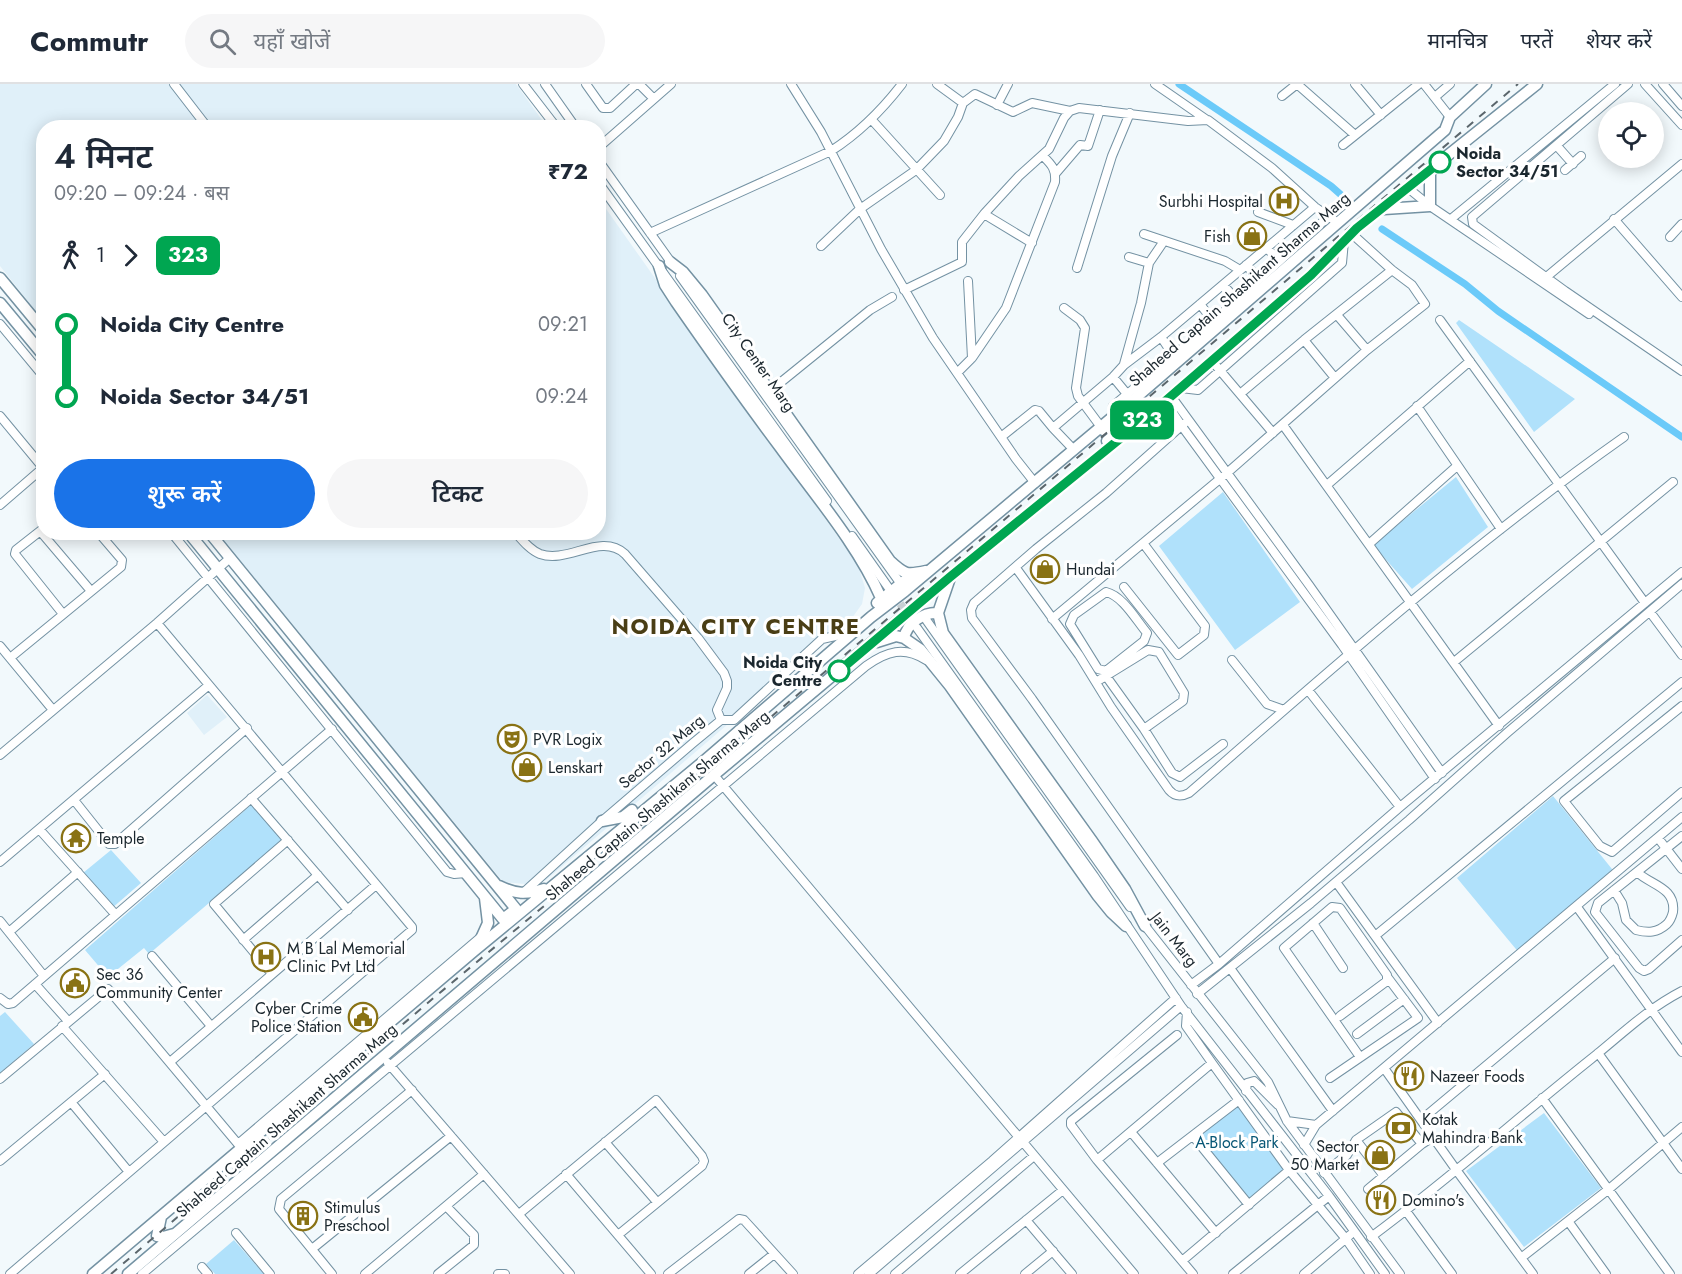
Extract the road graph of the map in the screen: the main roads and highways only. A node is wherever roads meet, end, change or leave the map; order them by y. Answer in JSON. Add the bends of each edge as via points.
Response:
{"nodes":[{"id":1,"x":1486,"y":84,"type":"edge"},
{"id":2,"x":1537,"y":84,"type":"edge"},
{"id":3,"x":1430,"y":169,"type":"junction"},
{"id":4,"x":1378,"y":211,"type":"junction"},
{"id":5,"x":1296,"y":260,"type":"junction"},
{"id":6,"x":670,"y":262,"type":"road end"},
{"id":7,"x":659,"y":266,"type":"road end"},
{"id":8,"x":1311,"y":275,"type":"junction"},
{"id":9,"x":0,"y":278,"type":"edge"},
{"id":10,"x":1260,"y":284,"type":"junction"},
{"id":11,"x":0,"y":303,"type":"edge"},
{"id":12,"x":1278,"y":304,"type":"junction"},
{"id":13,"x":36,"y":321,"type":"edge"},
{"id":14,"x":36,"y":346,"type":"edge"},
{"id":15,"x":1133,"y":395,"type":"junction"},
{"id":16,"x":1154,"y":411,"type":"junction"},
{"id":17,"x":1076,"y":448,"type":"junction"},
{"id":18,"x":1089,"y":464,"type":"junction"},
{"id":19,"x":193,"y":540,"type":"edge"},
{"id":20,"x":215,"y":540,"type":"edge"},
{"id":21,"x":929,"y":572,"type":"junction"},
{"id":22,"x":912,"y":575,"type":"junction"},
{"id":23,"x":950,"y":577,"type":"junction"},
{"id":24,"x":881,"y":598,"type":"junction"},
{"id":25,"x":938,"y":613,"type":"junction"},
{"id":26,"x":871,"y":617,"type":"junction"},
{"id":27,"x":904,"y":638,"type":"junction"},
{"id":28,"x":871,"y":644,"type":"junction"},
{"id":29,"x":671,"y":787,"type":"junction"},
{"id":30,"x":602,"y":821,"type":"road end"},
{"id":31,"x":555,"y":883,"type":"junction"},
{"id":32,"x":496,"y":885,"type":"junction"},
{"id":33,"x":484,"y":895,"type":"junction"},
{"id":34,"x":1126,"y":926,"type":"road end"},
{"id":35,"x":1145,"y":926,"type":"road end"},
{"id":36,"x":474,"y":951,"type":"junction"},
{"id":37,"x":160,"y":1217,"type":"junction"},
{"id":38,"x":177,"y":1234,"type":"junction"},
{"id":39,"x":93,"y":1274,"type":"edge"},
{"id":40,"x":128,"y":1274,"type":"edge"}],
"edges":[{"from":1,"to":5,"type":"main road","name":"Shaheed Captain Shashikant Sharma Marg","via":[[1450,117],[1445,130],[1337,219]]},
{"from":2,"to":3,"type":"main road","name":"Shaheed Captain Shashikant Sharma Marg"},
{"from":3,"to":4,"type":"main road","name":"Shaheed Captain Shashikant Sharma Marg"},
{"from":3,"to":4,"type":"main road","via":[[1430,206],[1397,206]]},
{"from":4,"to":8,"type":"main road","name":"Shaheed Captain Shashikant Sharma Marg"},
{"from":5,"to":8,"type":"main road","via":[[1297,273]]},
{"from":5,"to":10,"type":"main road","name":"Shaheed Captain Shashikant Sharma Marg"},
{"from":6,"to":22,"type":"main road","via":[[702,295],[890,561]]},
{"from":7,"to":24,"type":"main road","via":[[676,302],[814,492]]},
{"from":8,"to":12,"type":"main road","name":"Shaheed Captain Shashikant Sharma Marg"},
{"from":9,"to":13,"type":"main road"},
{"from":10,"to":12,"type":"main road","via":[[1280,290]]},
{"from":10,"to":15,"type":"main road","name":"Shaheed Captain Shashikant Sharma Marg"},
{"from":11,"to":14,"type":"main road"},
{"from":12,"to":16,"type":"main road","name":"Shaheed Captain Shashikant Sharma Marg"},
{"from":15,"to":16,"type":"main road","via":[[1125,418],[1131,421]]},
{"from":15,"to":17,"type":"main road","name":"Shaheed Captain Shashikant Sharma Marg"},
{"from":16,"to":18,"type":"main road","name":"Shaheed Captain Shashikant Sharma Marg"},
{"from":17,"to":18,"type":"main road","via":[[1109,425],[1117,428]]},
{"from":17,"to":21,"type":"main road","name":"Shaheed Captain Shashikant Sharma Marg"},
{"from":18,"to":23,"type":"main road","name":"Shaheed Captain Shashikant Sharma Marg"},
{"from":19,"to":33,"type":"main road","via":[[213,573]]},
{"from":20,"to":32,"type":"main road"},
{"from":21,"to":22,"type":"main road"},
{"from":21,"to":26,"type":"main road","name":"Shaheed Captain Shashikant Sharma Marg"},
{"from":22,"to":24,"type":"main road"},
{"from":23,"to":25,"type":"main road"},
{"from":23,"to":28,"type":"main road","name":"Shaheed Captain Shashikant Sharma Marg"},
{"from":24,"to":26,"type":"main road"},
{"from":25,"to":27,"type":"main road","via":[[915,622]]},
{"from":25,"to":35,"type":"main road","via":[[943,633],[1092,840]]},
{"from":26,"to":29,"type":"main road","name":"Shaheed Captain Shashikant Sharma Marg"},
{"from":27,"to":28,"type":"main road","via":[[896,636]]},
{"from":27,"to":34,"type":"main road","via":[[916,644],[950,686],[1057,841]]},
{"from":28,"to":38,"type":"main road","name":"Shaheed Captain Shashikant Sharma Marg"},
{"from":29,"to":30,"type":"main road","via":[[655,793],[623,817]]},
{"from":29,"to":31,"type":"main road","name":"Shaheed Captain Shashikant Sharma Marg"},
{"from":31,"to":32,"type":"main road","via":[[531,894],[515,894]]},
{"from":31,"to":36,"type":"main road","name":"Shaheed Captain Shashikant Sharma Marg"},
{"from":32,"to":33,"type":"main road","via":[[516,909],[503,919]]},
{"from":33,"to":36,"type":"main road","via":[[488,923]]},
{"from":36,"to":37,"type":"main road","name":"Shaheed Captain Shashikant Sharma Marg"},
{"from":37,"to":38,"type":"main road","via":[[158,1236]]},
{"from":37,"to":39,"type":"main road","name":"Shaheed Captain Shashikant Sharma Marg"},
{"from":38,"to":40,"type":"main road","name":"Shaheed Captain Shashikant Sharma Marg"}]}
